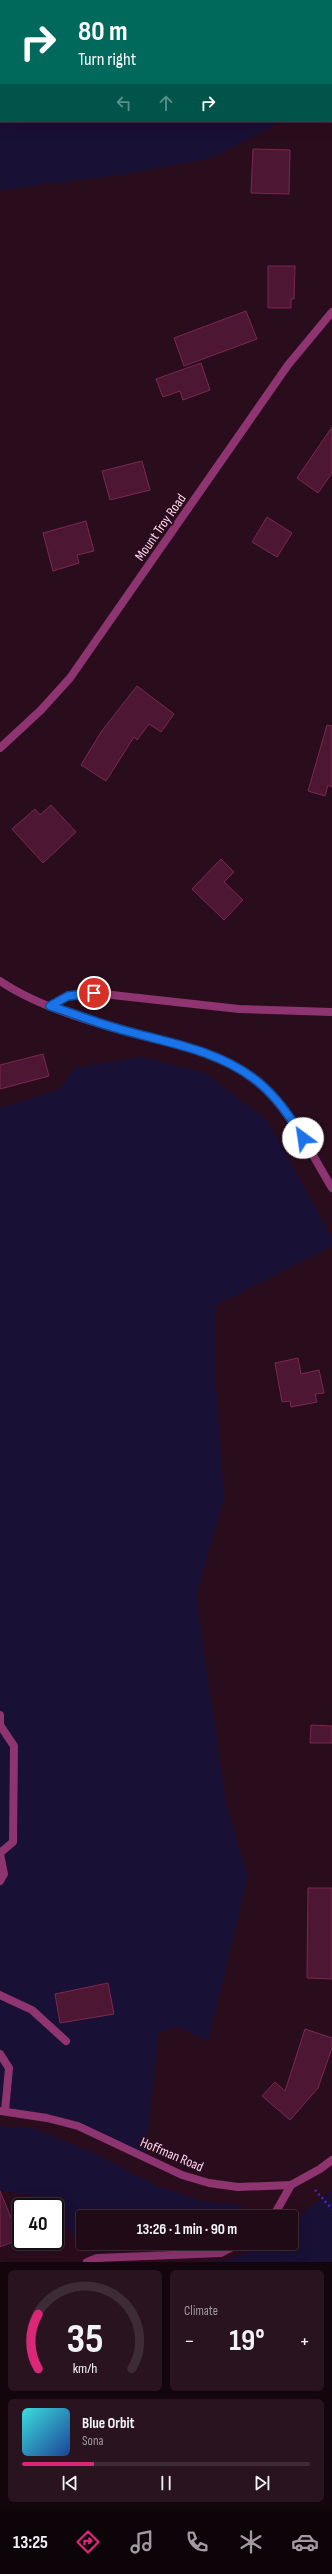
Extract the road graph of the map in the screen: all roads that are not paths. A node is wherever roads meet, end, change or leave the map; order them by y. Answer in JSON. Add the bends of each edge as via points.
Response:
{"nodes":[{"id":1,"x":332,"y":312,"type":"edge"},
{"id":2,"x":0,"y":748,"type":"edge"},
{"id":3,"x":0,"y":981,"type":"edge"},
{"id":4,"x":50,"y":1006,"type":"junction"},
{"id":5,"x":332,"y":1012,"type":"edge"},
{"id":6,"x":332,"y":1188,"type":"edge"},
{"id":7,"x":0,"y":1715,"type":"edge"},
{"id":8,"x":0,"y":1726,"type":"edge"},
{"id":9,"x":0,"y":1854,"type":"edge"},
{"id":10,"x":1,"y":1875,"type":"edge"},
{"id":11,"x":0,"y":1995,"type":"edge"},
{"id":12,"x":66,"y":2041,"type":"dead end"},
{"id":13,"x":0,"y":2054,"type":"edge"},
{"id":14,"x":2,"y":2111,"type":"edge"},
{"id":15,"x":332,"y":2160,"type":"edge"},
{"id":16,"x":291,"y":2185,"type":"junction"},
{"id":17,"x":277,"y":2210,"type":"edge"},
{"id":18,"x":227,"y":2250,"type":"edge"},
{"id":19,"x":87,"y":2262,"type":"edge"}],
"edges":[{"from":1,"to":2,"type":"street","name":"Mount Troy Road","via":[[284,372],[70,678],[41,710]]},
{"from":3,"to":4,"type":"street"},
{"from":4,"to":5,"type":"street","via":[[68,996],[94,993],[239,1009]]},
{"from":4,"to":6,"type":"street","via":[[191,1048],[224,1061],[253,1078],[288,1113]]},
{"from":7,"to":8,"type":"street"},
{"from":8,"to":9,"type":"street","via":[[14,1746],[14,1760],[13,1842]]},
{"from":9,"to":10,"type":"street"},
{"from":11,"to":12,"type":"street","via":[[32,2010]]},
{"from":13,"to":14,"type":"street","via":[[9,2068]]},
{"from":14,"to":16,"type":"street","name":"Hoffman Road","via":[[78,2126],[182,2175],[208,2183],[238,2187]]},
{"from":15,"to":16,"type":"street","name":"Hoffman Road"},
{"from":16,"to":17,"type":"street"},
{"from":18,"to":19,"type":"street","via":[[221,2253],[97,2258]]}]}
